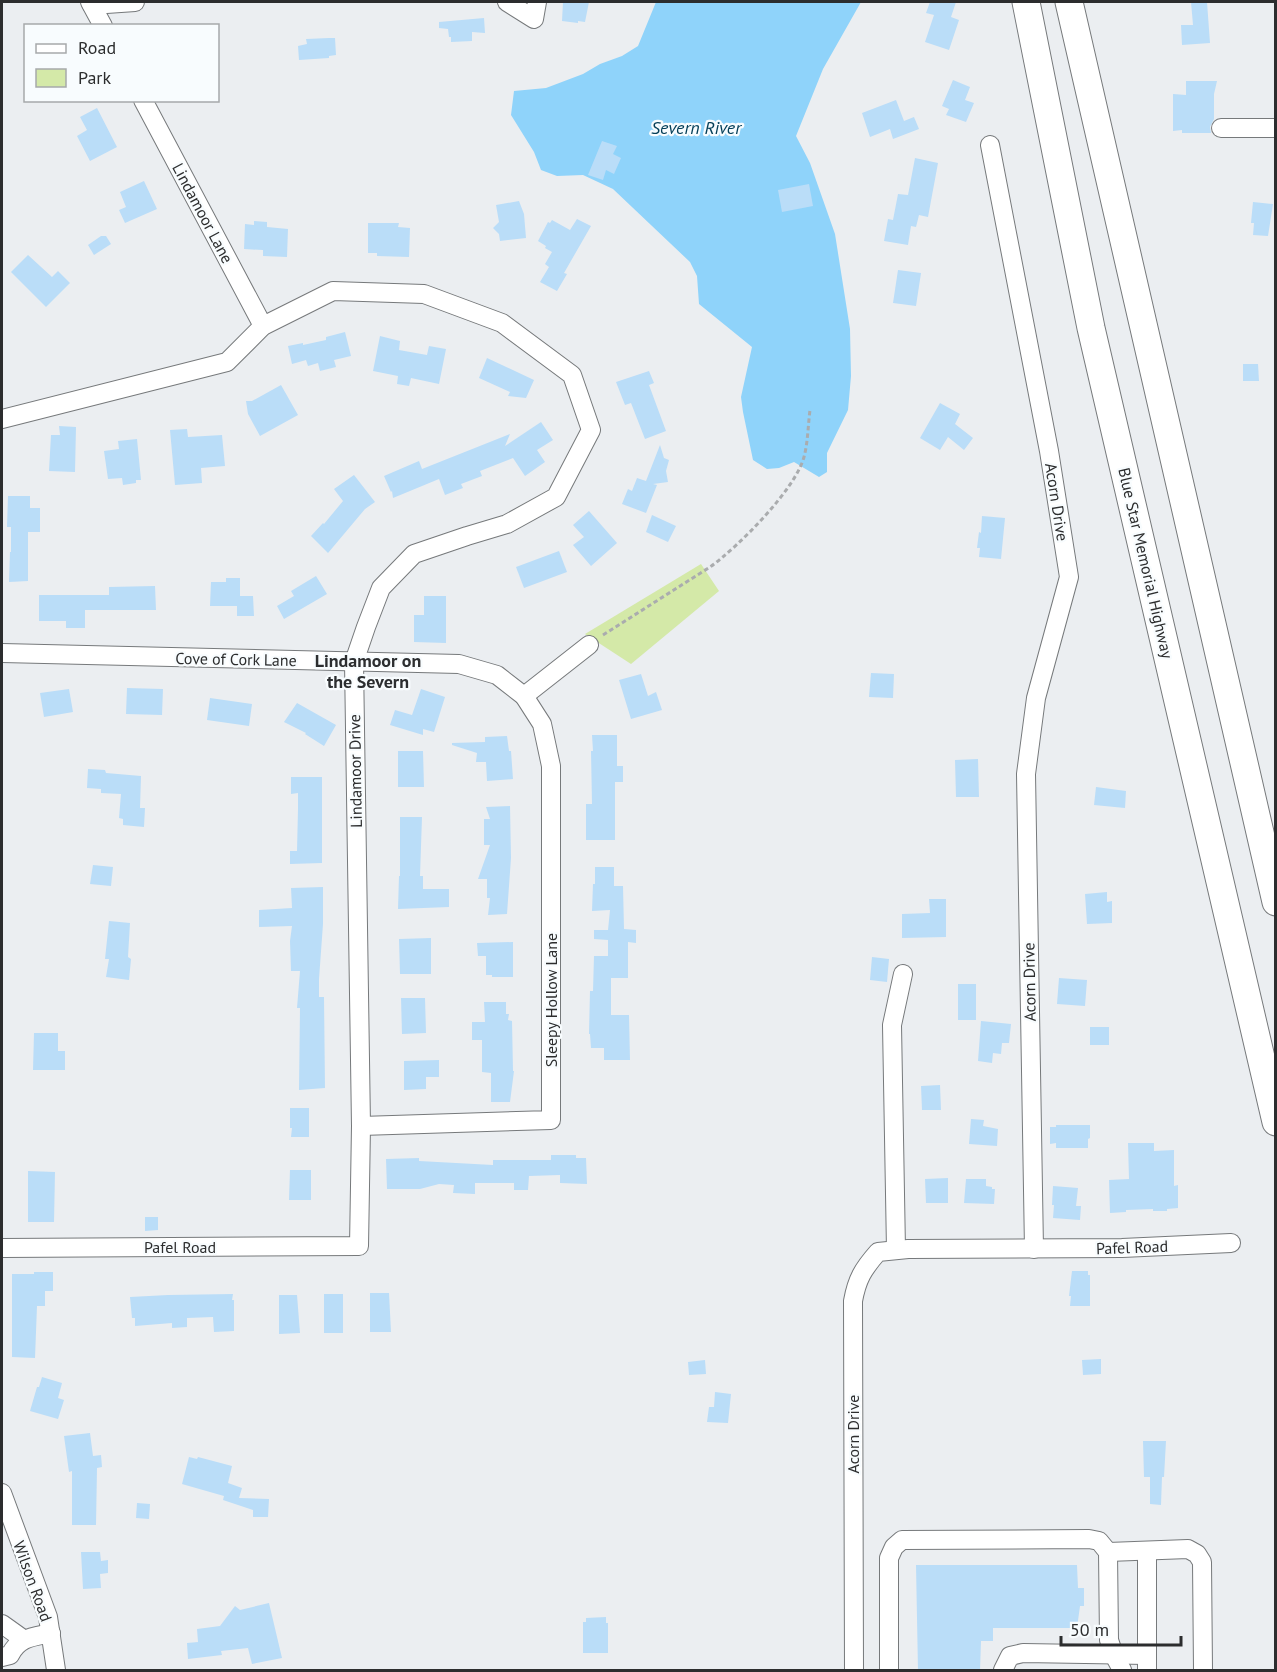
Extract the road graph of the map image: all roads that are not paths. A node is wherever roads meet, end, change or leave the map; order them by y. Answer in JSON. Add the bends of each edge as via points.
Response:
{"nodes":[{"id":1,"x":135,"y":2,"type":"edge"},
{"id":2,"x":507,"y":2,"type":"edge"},
{"id":3,"x":537,"y":2,"type":"edge"},
{"id":4,"x":1026,"y":2,"type":"edge"},
{"id":5,"x":1069,"y":2,"type":"edge"},
{"id":6,"x":91,"y":3,"type":"edge"},
{"id":7,"x":102,"y":24,"type":"edge"},
{"id":8,"x":144,"y":102,"type":"edge"},
{"id":9,"x":1221,"y":128,"type":"dead end"},
{"id":10,"x":1275,"y":128,"type":"edge"},
{"id":11,"x":990,"y":145,"type":"dead end"},
{"id":12,"x":263,"y":326,"type":"junction"},
{"id":13,"x":2,"y":419,"type":"edge"},
{"id":14,"x":589,"y":645,"type":"road end"},
{"id":15,"x":2,"y":653,"type":"edge"},
{"id":16,"x":354,"y":662,"type":"junction"},
{"id":17,"x":524,"y":696,"type":"junction"},
{"id":18,"x":1275,"y":902,"type":"edge"},
{"id":19,"x":903,"y":974,"type":"dead end"},
{"id":20,"x":1275,"y":1122,"type":"edge"},
{"id":21,"x":361,"y":1126,"type":"junction"},
{"id":22,"x":1231,"y":1243,"type":"dead end"},
{"id":23,"x":358,"y":1246,"type":"joint"},
{"id":24,"x":2,"y":1248,"type":"edge"},
{"id":25,"x":1034,"y":1249,"type":"junction"},
{"id":26,"x":896,"y":1250,"type":"junction"},
{"id":27,"x":2,"y":1493,"type":"edge"},
{"id":28,"x":1147,"y":1551,"type":"junction"},
{"id":29,"x":1108,"y":1552,"type":"junction"},
{"id":30,"x":2,"y":1624,"type":"edge"},
{"id":31,"x":51,"y":1633,"type":"junction"},
{"id":32,"x":23,"y":1639,"type":"junction"},
{"id":33,"x":10,"y":1661,"type":"edge"},
{"id":34,"x":1118,"y":1663,"type":"edge"},
{"id":35,"x":1147,"y":1663,"type":"edge"},
{"id":36,"x":56,"y":1671,"type":"edge"},
{"id":37,"x":854,"y":1671,"type":"edge"},
{"id":38,"x":889,"y":1671,"type":"edge"},
{"id":39,"x":1003,"y":1671,"type":"edge"},
{"id":40,"x":1203,"y":1671,"type":"edge"}],
"edges":[{"from":1,"to":6,"type":"street"},
{"from":2,"to":3,"type":"street","via":[[534,19]]},
{"from":4,"to":20,"type":"highway","name":"Blue Star Memorial Highway","via":[[1091,328]]},
{"from":5,"to":18,"type":"highway"},
{"from":6,"to":7,"type":"street"},
{"from":8,"to":12,"type":"street","name":"Lindamoor Lane"},
{"from":9,"to":10,"type":"street"},
{"from":11,"to":25,"type":"street","name":"Acorn Drive","via":[[1069,577],[1036,698],[1026,774]]},
{"from":12,"to":13,"type":"street","name":"Lindamoor Drive","via":[[227,363]]},
{"from":12,"to":16,"type":"street","name":"Lindamoor Drive","via":[[333,291],[424,294],[502,323],[572,375],[591,430],[556,497],[507,524],[414,554],[381,588]]},
{"from":14,"to":17,"type":"street"},
{"from":15,"to":16,"type":"street","name":"Cove of Cork Lane"},
{"from":16,"to":17,"type":"street","name":"Cove of Cork Lane","via":[[459,663],[497,675]]},
{"from":16,"to":21,"type":"street","name":"Lindamoor Drive"},
{"from":17,"to":21,"type":"street","name":"Sleepy Hollow Lane","via":[[542,724],[551,766],[551,1120]]},
{"from":19,"to":26,"type":"street","via":[[892,1025]]},
{"from":21,"to":23,"type":"street","name":"Lindamoor Drive"},
{"from":22,"to":25,"type":"street","name":"Pafel Road"},
{"from":23,"to":24,"type":"street","name":"Pafel Road"},
{"from":25,"to":26,"type":"street","name":"Acorn Drive"},
{"from":26,"to":37,"type":"street","name":"Acorn Drive","via":[[878,1252],[865,1266],[853,1301]]},
{"from":27,"to":31,"type":"street","name":"Wilson Road"},
{"from":28,"to":29,"type":"street"},
{"from":28,"to":35,"type":"street"},
{"from":28,"to":40,"type":"street","via":[[1188,1549],[1202,1562]]},
{"from":29,"to":34,"type":"street","via":[[1109,1640]]},
{"from":29,"to":38,"type":"street","via":[[1099,1541],[1089,1539],[902,1540],[889,1558]]},
{"from":30,"to":32,"type":"street"},
{"from":31,"to":32,"type":"street"},
{"from":31,"to":36,"type":"street","name":"Wilson Road"},
{"from":32,"to":33,"type":"street","via":[[12,1650]]},
{"from":34,"to":35,"type":"street"},
{"from":34,"to":39,"type":"street","via":[[1023,1653],[1010,1656]]}]}
